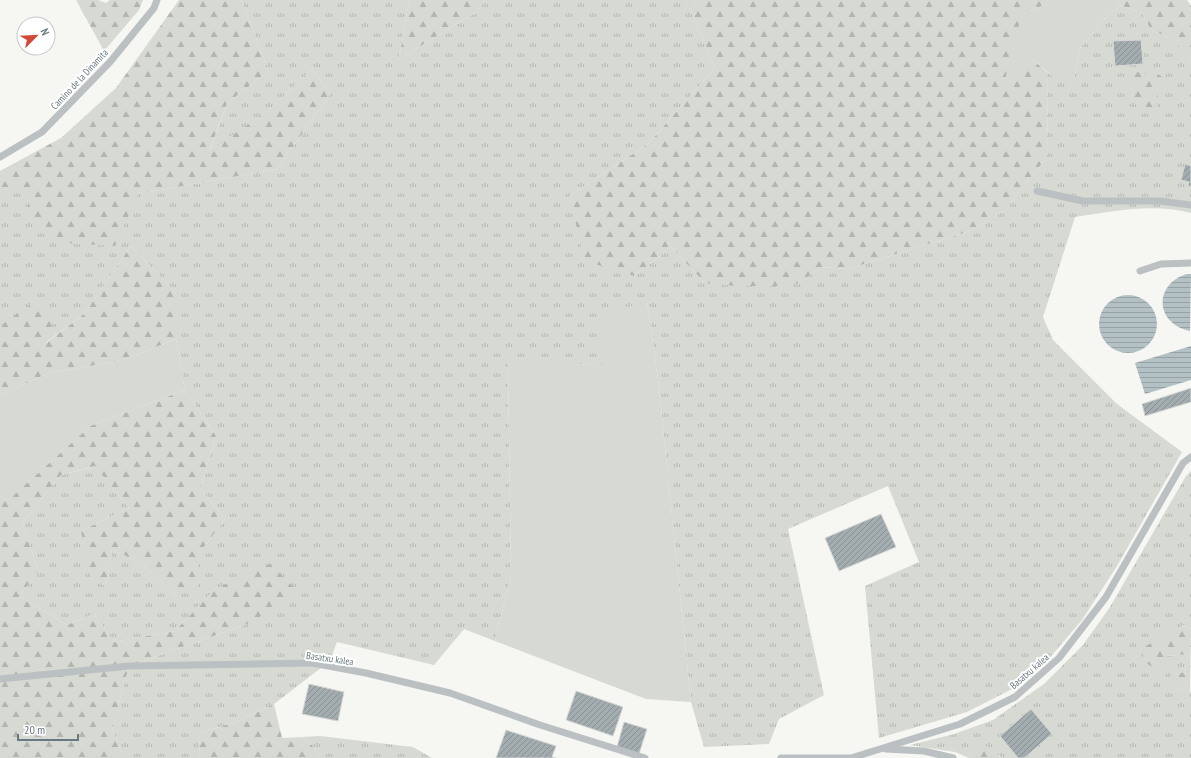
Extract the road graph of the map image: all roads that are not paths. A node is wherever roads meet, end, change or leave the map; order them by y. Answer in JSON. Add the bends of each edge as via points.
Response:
{"nodes":[{"id":1,"x":157,"y":0,"type":"edge"},
{"id":2,"x":0,"y":157,"type":"edge"},
{"id":3,"x":1037,"y":192,"type":"dead end"},
{"id":4,"x":1191,"y":205,"type":"edge"},
{"id":5,"x":1191,"y":264,"type":"edge"},
{"id":6,"x":1140,"y":271,"type":"dead end"},
{"id":7,"x":1191,"y":458,"type":"edge"},
{"id":8,"x":0,"y":679,"type":"edge"},
{"id":9,"x":881,"y":748,"type":"junction"},
{"id":10,"x":645,"y":758,"type":"edge"},
{"id":11,"x":781,"y":758,"type":"edge"},
{"id":12,"x":953,"y":758,"type":"edge"}],
"edges":[{"from":1,"to":2,"type":"street","name":"Camino de la Dinamita","via":[[154,8],[110,62],[42,132]]},
{"from":3,"to":4,"type":"street","via":[[1083,201],[1160,201]]},
{"from":5,"to":6,"type":"street","via":[[1161,264]]},
{"from":7,"to":9,"type":"street","name":"Basatxu kalea","via":[[1183,463],[1106,597],[1059,658],[1015,696],[960,724]]},
{"from":8,"to":10,"type":"street","name":"Basatxu kalea","via":[[129,666],[312,663],[450,693]]},
{"from":9,"to":11,"type":"street","name":"Basatxu kalea","via":[[851,758]]},
{"from":9,"to":12,"type":"street","via":[[924,751]]}]}
